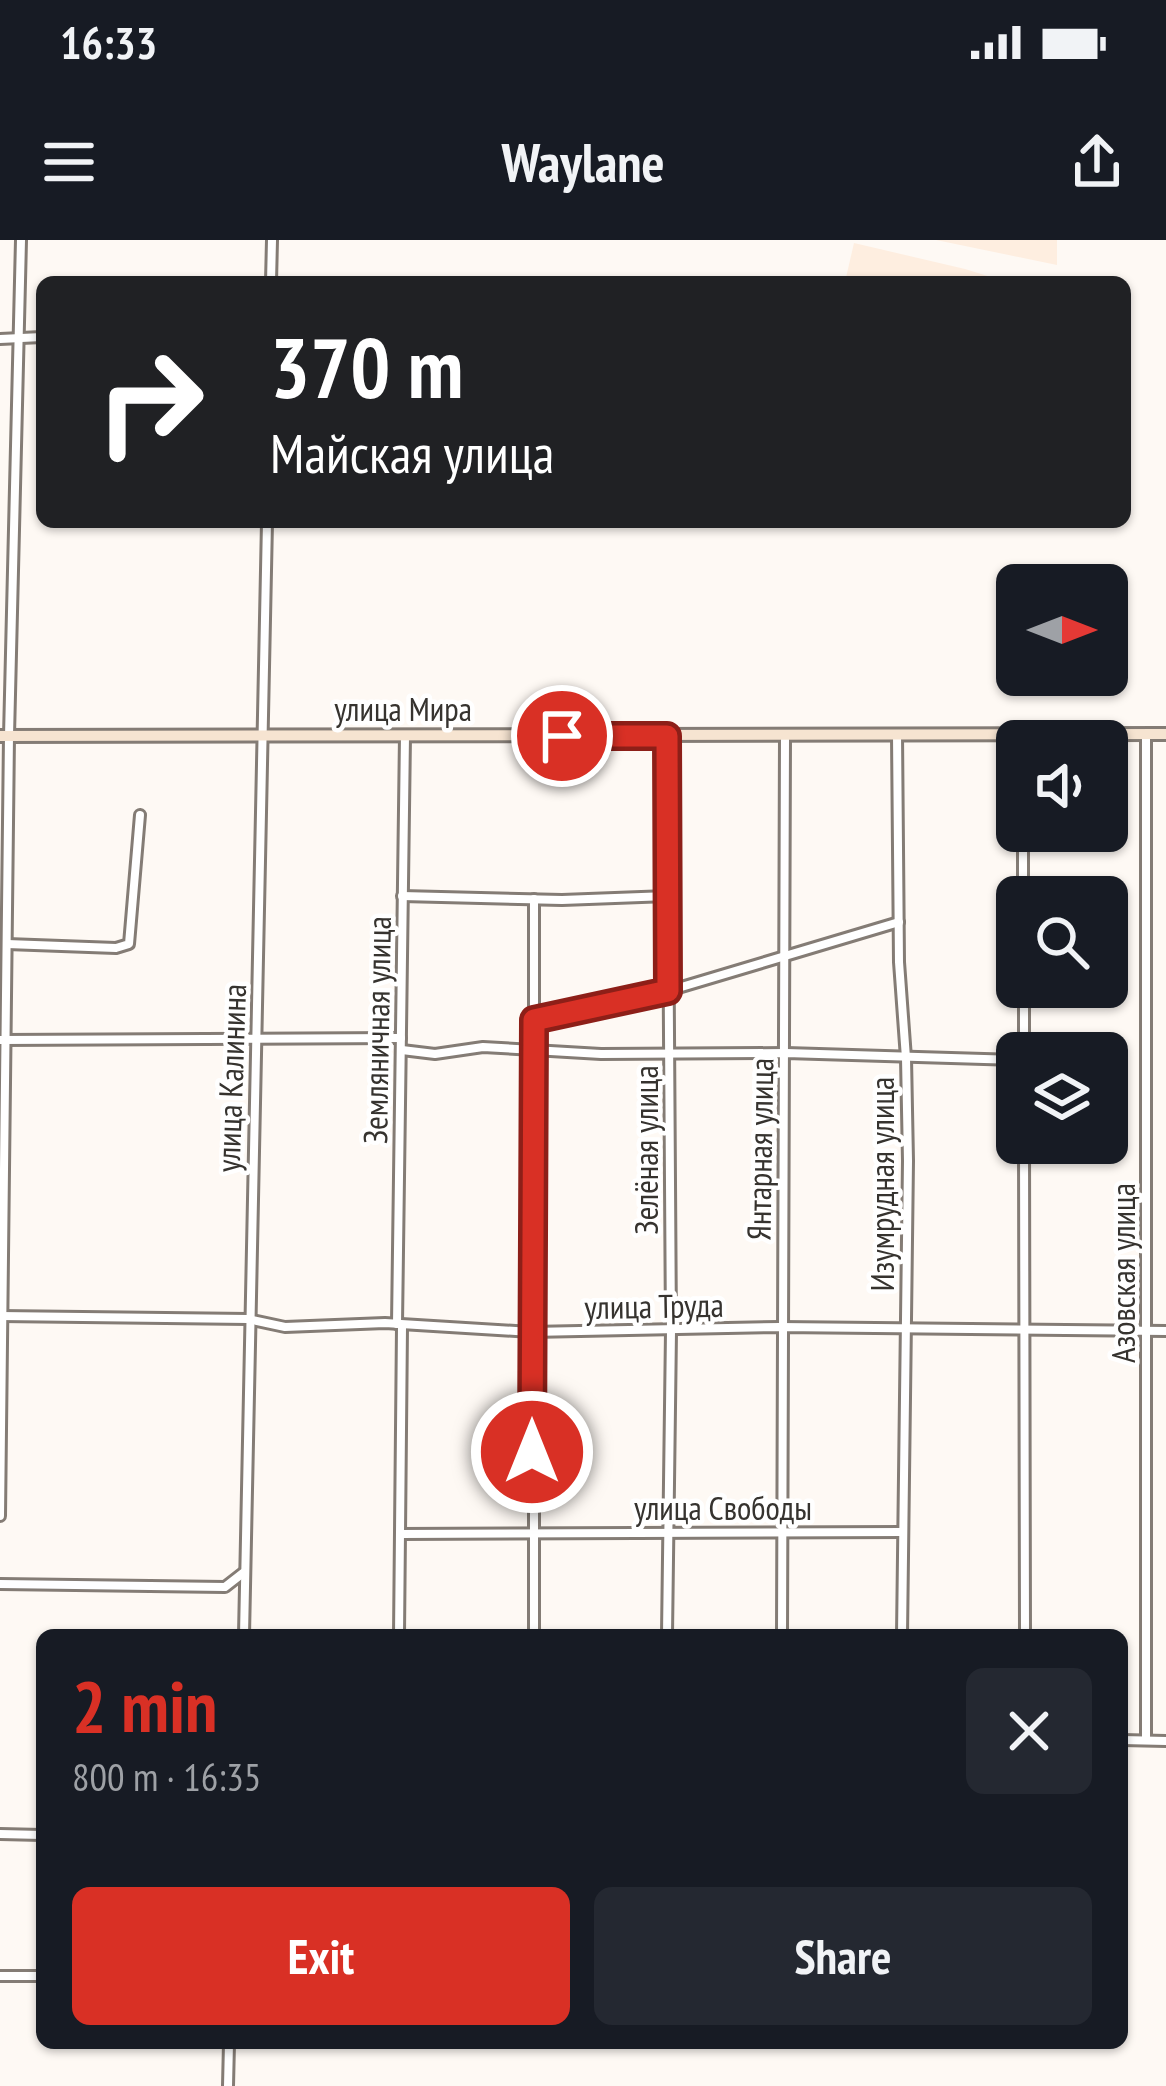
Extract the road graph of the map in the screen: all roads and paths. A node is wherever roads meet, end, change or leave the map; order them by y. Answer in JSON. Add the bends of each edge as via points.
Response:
{"nodes":[{"id":1,"x":22,"y":240,"type":"edge"},
{"id":2,"x":272,"y":240,"type":"edge"},
{"id":3,"x":271,"y":276,"type":"edge"},
{"id":4,"x":36,"y":337,"type":"edge"},
{"id":5,"x":21,"y":338,"type":"junction"},
{"id":6,"x":0,"y":339,"type":"edge"},
{"id":7,"x":267,"y":528,"type":"edge"},
{"id":8,"x":897,"y":734,"type":"junction"},
{"id":9,"x":1146,"y":734,"type":"junction"},
{"id":10,"x":1166,"y":734,"type":"edge"},
{"id":11,"x":1128,"y":735,"type":"edge"},
{"id":12,"x":4,"y":736,"type":"edge"},
{"id":13,"x":263,"y":736,"type":"junction"},
{"id":14,"x":405,"y":736,"type":"junction"},
{"id":15,"x":667,"y":736,"type":"junction"},
{"id":16,"x":785,"y":736,"type":"junction"},
{"id":17,"x":996,"y":737,"type":"edge"},
{"id":18,"x":140,"y":815,"type":"dead end"},
{"id":19,"x":402,"y":896,"type":"junction"},
{"id":20,"x":668,"y":896,"type":"junction"},
{"id":21,"x":534,"y":899,"type":"junction"},
{"id":22,"x":4,"y":922,"type":"edge"},
{"id":23,"x":899,"y":922,"type":"junction"},
{"id":24,"x":7,"y":944,"type":"junction"},
{"id":25,"x":784,"y":954,"type":"junction"},
{"id":26,"x":668,"y":991,"type":"junction"},
{"id":27,"x":534,"y":1020,"type":"junction"},
{"id":28,"x":401,"y":1038,"type":"junction"},
{"id":29,"x":2,"y":1040,"type":"edge"},
{"id":30,"x":257,"y":1040,"type":"junction"},
{"id":31,"x":402,"y":1050,"type":"junction"},
{"id":32,"x":533,"y":1050,"type":"junction"},
{"id":33,"x":786,"y":1053,"type":"junction"},
{"id":34,"x":669,"y":1054,"type":"junction"},
{"id":35,"x":906,"y":1058,"type":"junction"},
{"id":36,"x":996,"y":1060,"type":"edge"},
{"id":37,"x":1024,"y":1164,"type":"edge"},
{"id":38,"x":1,"y":1316,"type":"edge"},
{"id":39,"x":248,"y":1319,"type":"junction"},
{"id":40,"x":399,"y":1325,"type":"junction"},
{"id":41,"x":780,"y":1327,"type":"junction"},
{"id":42,"x":904,"y":1327,"type":"junction"},
{"id":43,"x":1024,"y":1328,"type":"junction"},
{"id":44,"x":671,"y":1330,"type":"junction"},
{"id":45,"x":1148,"y":1330,"type":"junction"},
{"id":46,"x":1166,"y":1331,"type":"edge"},
{"id":47,"x":531,"y":1332,"type":"junction"},
{"id":48,"x":0,"y":1516,"type":"edge"},
{"id":49,"x":533,"y":1532,"type":"junction"},
{"id":50,"x":671,"y":1532,"type":"junction"},
{"id":51,"x":903,"y":1532,"type":"junction"},
{"id":52,"x":781,"y":1533,"type":"junction"},
{"id":53,"x":400,"y":1534,"type":"junction"},
{"id":54,"x":245,"y":1572,"type":"junction"},
{"id":55,"x":0,"y":1585,"type":"edge"},
{"id":56,"x":244,"y":1629,"type":"edge"},
{"id":57,"x":399,"y":1629,"type":"edge"},
{"id":58,"x":534,"y":1629,"type":"edge"},
{"id":59,"x":667,"y":1629,"type":"edge"},
{"id":60,"x":782,"y":1629,"type":"edge"},
{"id":61,"x":902,"y":1629,"type":"edge"},
{"id":62,"x":1025,"y":1629,"type":"edge"},
{"id":63,"x":1128,"y":1740,"type":"edge"},
{"id":64,"x":1146,"y":1740,"type":"junction"},
{"id":65,"x":1166,"y":1741,"type":"edge"},
{"id":66,"x":0,"y":1834,"type":"edge"},
{"id":67,"x":36,"y":1835,"type":"edge"},
{"id":68,"x":0,"y":1976,"type":"edge"},
{"id":69,"x":36,"y":1976,"type":"edge"},
{"id":70,"x":230,"y":2049,"type":"edge"},
{"id":71,"x":228,"y":2086,"type":"edge"}],
"edges":[{"from":1,"to":5,"type":"street"},
{"from":2,"to":3,"type":"street"},
{"from":4,"to":5,"type":"street"},
{"from":5,"to":6,"type":"street"},
{"from":5,"to":12,"type":"street"},
{"from":7,"to":13,"type":"street","name":"улица Калинина"},
{"from":8,"to":16,"type":"main road","name":"улица Мира"},
{"from":8,"to":17,"type":"main road","name":"улица Мира"},
{"from":8,"to":23,"type":"street","name":"Изумрудная улица"},
{"from":9,"to":10,"type":"main road","name":"улица Мира"},
{"from":9,"to":11,"type":"main road","name":"улица Мира"},
{"from":9,"to":45,"type":"street","name":"Азовская улица"},
{"from":12,"to":13,"type":"main road","name":"улица Мира"},
{"from":12,"to":22,"type":"street"},
{"from":13,"to":14,"type":"main road","name":"улица Мира"},
{"from":13,"to":30,"type":"street","name":"улица Калинина"},
{"from":14,"to":15,"type":"main road","name":"улица Мира"},
{"from":14,"to":19,"type":"street","name":"Земляничная улица"},
{"from":15,"to":16,"type":"main road","name":"улица Мира"},
{"from":15,"to":20,"type":"street","name":"Зелёная улица"},
{"from":16,"to":25,"type":"street","name":"Янтарная улица"},
{"from":18,"to":24,"type":"street","via":[[129,944]]},
{"from":19,"to":21,"type":"street"},
{"from":19,"to":28,"type":"street","name":"Земляничная улица"},
{"from":20,"to":21,"type":"street"},
{"from":20,"to":26,"type":"street","name":"Зелёная улица"},
{"from":21,"to":27,"type":"street"},
{"from":22,"to":24,"type":"street"},
{"from":23,"to":25,"type":"street"},
{"from":23,"to":35,"type":"street","name":"Изумрудная улица"},
{"from":24,"to":29,"type":"street"},
{"from":25,"to":26,"type":"street"},
{"from":25,"to":33,"type":"street","name":"Янтарная улица"},
{"from":26,"to":27,"type":"street"},
{"from":26,"to":34,"type":"street","name":"Зелёная улица"},
{"from":27,"to":32,"type":"street"},
{"from":28,"to":30,"type":"street"},
{"from":28,"to":31,"type":"street","name":"Земляничная улица"},
{"from":29,"to":30,"type":"street"},
{"from":29,"to":38,"type":"street"},
{"from":30,"to":39,"type":"street","name":"улица Калинина"},
{"from":31,"to":32,"type":"street"},
{"from":31,"to":40,"type":"street","name":"Земляничная улица"},
{"from":32,"to":34,"type":"street"},
{"from":32,"to":47,"type":"street"},
{"from":33,"to":34,"type":"street"},
{"from":33,"to":35,"type":"street"},
{"from":33,"to":41,"type":"street","name":"Янтарная улица"},
{"from":34,"to":44,"type":"street","name":"Зелёная улица"},
{"from":35,"to":36,"type":"street"},
{"from":35,"to":42,"type":"street","name":"Изумрудная улица"},
{"from":37,"to":43,"type":"street"},
{"from":38,"to":39,"type":"street","name":"улица Труда"},
{"from":38,"to":48,"type":"street"},
{"from":39,"to":40,"type":"street","name":"улица Труда","via":[[285,1327]]},
{"from":39,"to":54,"type":"street","name":"улица Калинина"},
{"from":40,"to":47,"type":"street","name":"улица Труда"},
{"from":40,"to":53,"type":"street","name":"Земляничная улица"},
{"from":41,"to":42,"type":"street","name":"улица Труда"},
{"from":41,"to":44,"type":"street","name":"улица Труда"},
{"from":41,"to":52,"type":"street","name":"Янтарная улица"},
{"from":42,"to":43,"type":"street","name":"улица Труда"},
{"from":42,"to":51,"type":"street","name":"Изумрудная улица"},
{"from":43,"to":45,"type":"street","name":"улица Труда"},
{"from":43,"to":62,"type":"street"},
{"from":44,"to":47,"type":"street","name":"улица Труда"},
{"from":44,"to":50,"type":"street","name":"Зелёная улица"},
{"from":45,"to":46,"type":"street","name":"улица Труда"},
{"from":45,"to":64,"type":"street","name":"Азовская улица"},
{"from":47,"to":49,"type":"street"},
{"from":49,"to":50,"type":"street","name":"улица Свободы"},
{"from":49,"to":53,"type":"street","name":"улица Свободы"},
{"from":49,"to":58,"type":"street"},
{"from":50,"to":52,"type":"street","name":"улица Свободы"},
{"from":50,"to":59,"type":"street","name":"Зелёная улица"},
{"from":51,"to":52,"type":"street","name":"улица Свободы"},
{"from":51,"to":61,"type":"street","name":"Изумрудная улица"},
{"from":52,"to":60,"type":"street","name":"Янтарная улица"},
{"from":53,"to":57,"type":"street","name":"Земляничная улица"},
{"from":54,"to":55,"type":"street","via":[[224,1587]]},
{"from":54,"to":56,"type":"street","name":"улица Калинина"},
{"from":63,"to":64,"type":"street"},
{"from":64,"to":65,"type":"street"},
{"from":66,"to":67,"type":"street"},
{"from":68,"to":69,"type":"street"},
{"from":70,"to":71,"type":"street"}]}
